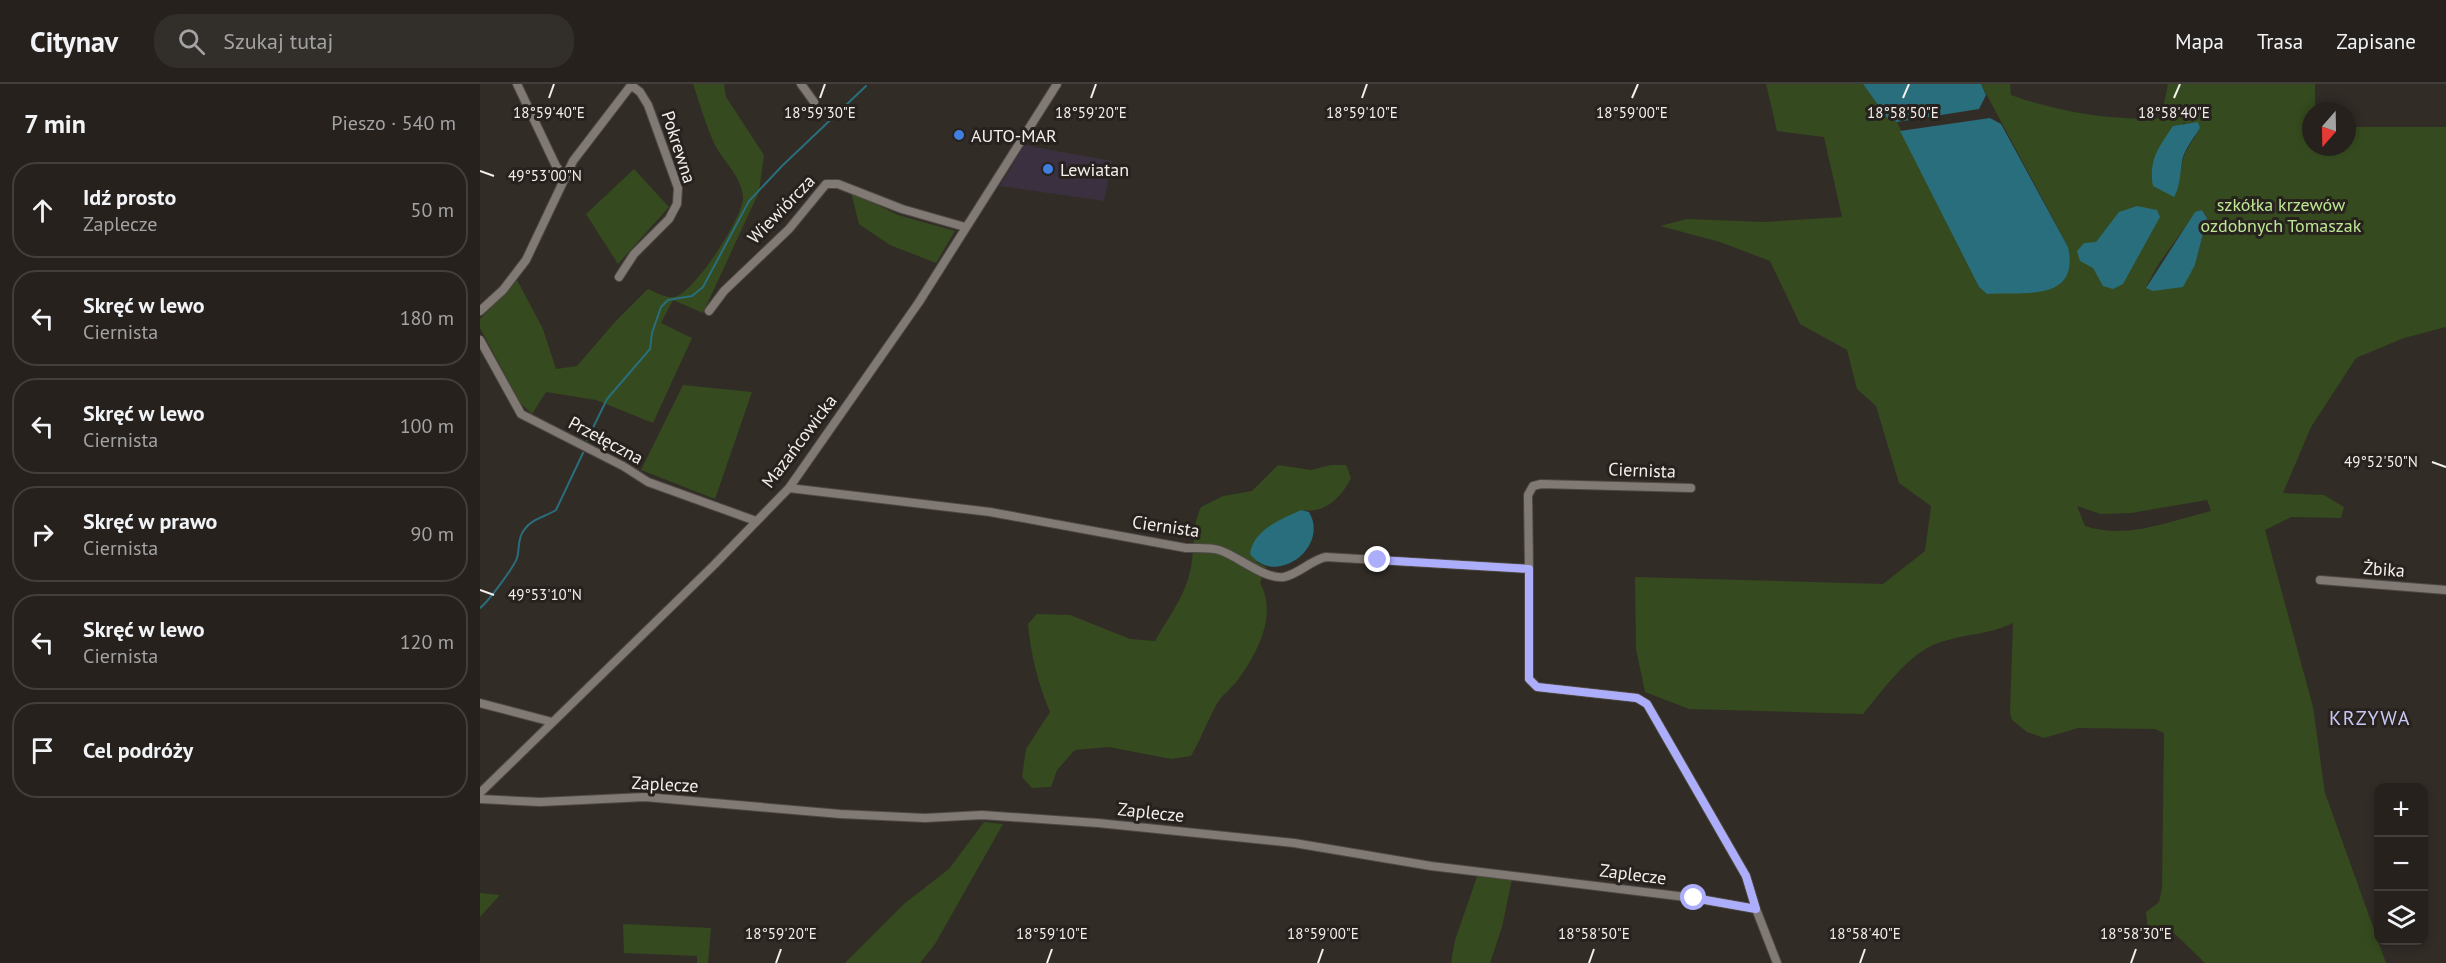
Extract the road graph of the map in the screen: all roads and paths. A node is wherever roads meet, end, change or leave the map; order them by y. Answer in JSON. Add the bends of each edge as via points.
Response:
{"nodes":[{"id":1,"x":517,"y":84,"type":"edge"},
{"id":2,"x":801,"y":84,"type":"edge"},
{"id":3,"x":1057,"y":84,"type":"edge"},
{"id":4,"x":631,"y":85,"type":"edge"},
{"id":5,"x":814,"y":102,"type":"dead end"},
{"id":6,"x":564,"y":176,"type":"junction"},
{"id":7,"x":964,"y":227,"type":"junction"},
{"id":8,"x":619,"y":277,"type":"dead end"},
{"id":9,"x":480,"y":311,"type":"edge"},
{"id":10,"x":709,"y":311,"type":"dead end"},
{"id":11,"x":480,"y":340,"type":"edge"},
{"id":12,"x":789,"y":488,"type":"junction"},
{"id":13,"x":1691,"y":488,"type":"dead end"},
{"id":14,"x":756,"y":521,"type":"junction"},
{"id":15,"x":1529,"y":569,"type":"junction"},
{"id":16,"x":2320,"y":580,"type":"dead end"},
{"id":17,"x":2446,"y":590,"type":"edge"},
{"id":18,"x":480,"y":703,"type":"edge"},
{"id":19,"x":552,"y":722,"type":"junction"},
{"id":20,"x":480,"y":793,"type":"edge"},
{"id":21,"x":480,"y":800,"type":"edge"},
{"id":22,"x":1756,"y":909,"type":"junction"},
{"id":23,"x":1777,"y":963,"type":"edge"}],
"edges":[{"from":1,"to":6,"type":"street"},
{"from":2,"to":5,"type":"street"},
{"from":3,"to":7,"type":"street","name":"Mazańcowicka"},
{"from":4,"to":6,"type":"street"},
{"from":4,"to":8,"type":"street","name":"Pokrewna","via":[[648,105],[678,188],[669,219],[634,254]]},
{"from":6,"to":9,"type":"street","via":[[526,260],[503,290]]},
{"from":7,"to":10,"type":"street","name":"Wiewiórcza","via":[[838,184],[826,184],[789,229],[724,291]]},
{"from":7,"to":12,"type":"street","name":"Mazańcowicka","via":[[919,302]]},
{"from":11,"to":14,"type":"street","name":"Przełęczna","via":[[521,414],[648,482]]},
{"from":12,"to":14,"type":"street","name":"Mazańcowicka"},
{"from":12,"to":15,"type":"street","name":"Ciernista","via":[[990,512],[1186,548],[1217,549],[1268,576],[1284,577],[1314,559],[1326,557]]},
{"from":13,"to":15,"type":"street","name":"Ciernista","via":[[1533,486],[1528,495]]},
{"from":14,"to":19,"type":"street","name":"Mazańcowicka"},
{"from":15,"to":22,"type":"street","name":"Ciernista","via":[[1529,679],[1537,687],[1637,698],[1647,704],[1746,876]]},
{"from":16,"to":17,"type":"street","name":"Żbika"},
{"from":18,"to":19,"type":"street"},
{"from":19,"to":20,"type":"street","name":"Mazańcowicka"},
{"from":21,"to":22,"type":"street","name":"Zaplecze","via":[[540,802],[645,797],[840,814],[925,818],[982,815],[1098,823],[1294,843],[1431,866]]},
{"from":22,"to":23,"type":"street"}]}
